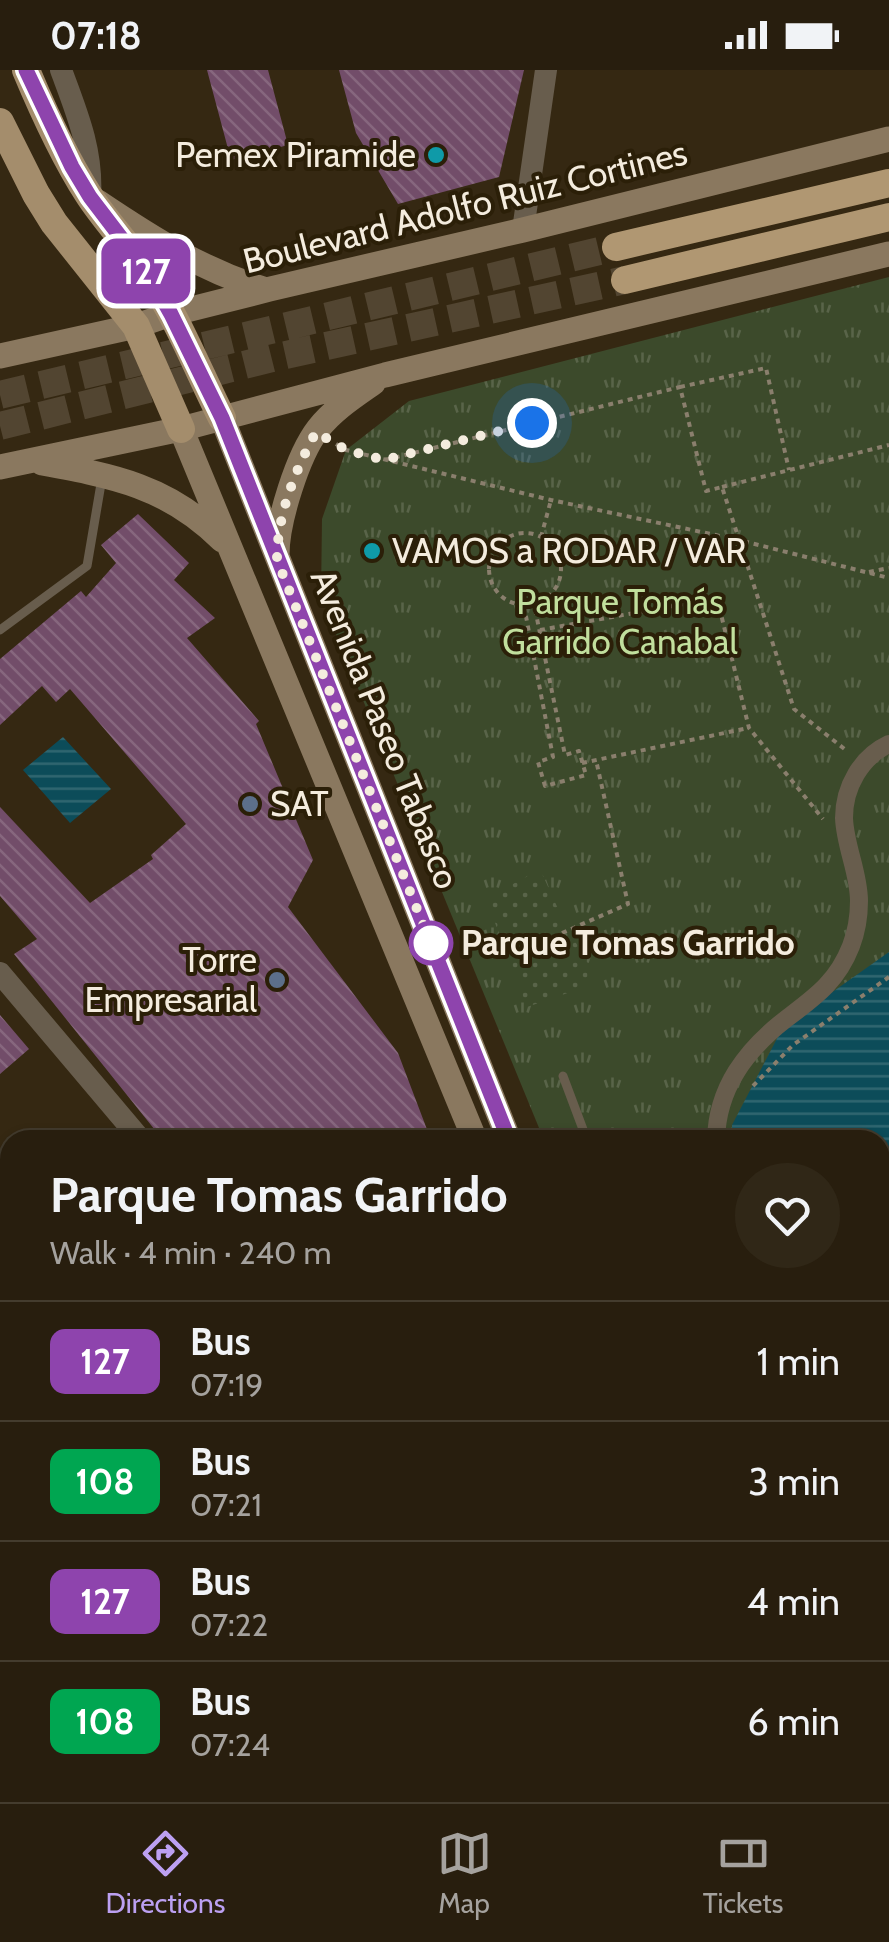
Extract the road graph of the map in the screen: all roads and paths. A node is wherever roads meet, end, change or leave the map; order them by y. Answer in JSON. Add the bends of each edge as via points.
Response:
{"nodes":[{"id":1,"x":26,"y":70,"type":"edge"},
{"id":2,"x":60,"y":70,"type":"edge"},
{"id":3,"x":546,"y":70,"type":"edge"},
{"id":4,"x":0,"y":122,"type":"edge"},
{"id":5,"x":889,"y":139,"type":"edge"},
{"id":6,"x":10,"y":160,"type":"edge"},
{"id":7,"x":889,"y":183,"type":"edge"},
{"id":8,"x":90,"y":197,"type":"junction"},
{"id":9,"x":889,"y":217,"type":"edge"},
{"id":10,"x":523,"y":230,"type":"junction"},
{"id":11,"x":616,"y":247,"type":"tunnel mouth"},
{"id":12,"x":889,"y":254,"type":"edge"},
{"id":13,"x":625,"y":280,"type":"tunnel mouth"},
{"id":14,"x":266,"y":290,"type":"junction"},
{"id":15,"x":171,"y":314,"type":"junction"},
{"id":16,"x":136,"y":326,"type":"junction"},
{"id":17,"x":0,"y":356,"type":"edge"},
{"id":18,"x":385,"y":374,"type":"junction"},
{"id":19,"x":680,"y":387,"type":"junction"},
{"id":20,"x":222,"y":418,"type":"junction"},
{"id":21,"x":181,"y":428,"type":"junction"},
{"id":22,"x":316,"y":432,"type":"junction"},
{"id":23,"x":889,"y":445,"type":"edge"},
{"id":24,"x":27,"y":460,"type":"junction"},
{"id":25,"x":384,"y":460,"type":"junction"},
{"id":26,"x":0,"y":467,"type":"edge"},
{"id":27,"x":789,"y":470,"type":"junction"},
{"id":28,"x":102,"y":474,"type":"junction"},
{"id":29,"x":722,"y":487,"type":"junction"},
{"id":30,"x":551,"y":500,"type":"junction"},
{"id":31,"x":542,"y":537,"type":"junction"},
{"id":32,"x":739,"y":540,"type":"junction"},
{"id":33,"x":232,"y":550,"type":"junction"},
{"id":34,"x":277,"y":560,"type":"junction"},
{"id":35,"x":889,"y":568,"type":"edge"},
{"id":36,"x":864,"y":573,"type":"junction"},
{"id":37,"x":889,"y":578,"type":"edge"},
{"id":38,"x":534,"y":604,"type":"junction"},
{"id":39,"x":524,"y":606,"type":"junction"},
{"id":40,"x":0,"y":630,"type":"edge"},
{"id":41,"x":540,"y":630,"type":"junction"},
{"id":42,"x":749,"y":728,"type":"junction"},
{"id":43,"x":889,"y":744,"type":"edge"},
{"id":44,"x":596,"y":760,"type":"junction"},
{"id":45,"x":863,"y":763,"type":"junction"},
{"id":46,"x":582,"y":764,"type":"junction"},
{"id":47,"x":851,"y":855,"type":"junction"},
{"id":48,"x":562,"y":933,"type":"dead end"},
{"id":49,"x":0,"y":973,"type":"edge"},
{"id":50,"x":889,"y":976,"type":"edge"},
{"id":51,"x":563,"y":1076,"type":"dead end"},
{"id":52,"x":750,"y":1090,"type":"dead end"},
{"id":53,"x":132,"y":1130,"type":"edge"},
{"id":54,"x":472,"y":1130,"type":"edge"},
{"id":55,"x":505,"y":1130,"type":"edge"},
{"id":56,"x":582,"y":1130,"type":"edge"},
{"id":57,"x":717,"y":1130,"type":"edge"}],
"edges":[{"from":1,"to":8,"type":"main road","name":"Avenida Paseo Tabasco"},
{"from":2,"to":8,"type":"street","via":[[89,152]]},
{"from":3,"to":10,"type":"street"},
{"from":4,"to":6,"type":"main road","name":"Avenida Paseo Tabasco"},
{"from":5,"to":10,"type":"main road","name":"Boulevard Adolfo Ruiz Cortines"},
{"from":6,"to":16,"type":"main road","name":"Avenida Paseo Tabasco"},
{"from":7,"to":11,"type":"highway"},
{"from":8,"to":14,"type":"main road","via":[[180,255]]},
{"from":8,"to":15,"type":"main road","name":"Avenida Paseo Tabasco"},
{"from":9,"to":13,"type":"highway"},
{"from":10,"to":14,"type":"main road","name":"Boulevard Adolfo Ruiz Cortines"},
{"from":12,"to":18,"type":"main road"},
{"from":14,"to":15,"type":"main road","name":"Boulevard Adolfo Ruiz Cortines"},
{"from":15,"to":16,"type":"main road","name":"Boulevard Adolfo Ruiz Cortines"},
{"from":15,"to":20,"type":"main road","name":"Avenida Paseo Tabasco"},
{"from":16,"to":17,"type":"main road","name":"Boulevard Adolfo Ruiz Cortines"},
{"from":16,"to":21,"type":"main road","name":"Avenida Paseo Tabasco"},
{"from":18,"to":20,"type":"main road"},
{"from":18,"to":22,"type":"main road"},
{"from":19,"to":25,"type":"path"},
{"from":19,"to":27,"type":"path","via":[[766,368]]},
{"from":19,"to":29,"type":"path","via":[[706,491]]},
{"from":20,"to":21,"type":"main road"},
{"from":20,"to":34,"type":"main road","name":"Avenida Paseo Tabasco"},
{"from":21,"to":24,"type":"main road"},
{"from":21,"to":33,"type":"main road","name":"Avenida Paseo Tabasco"},
{"from":22,"to":25,"type":"path","via":[[346,450]]},
{"from":22,"to":34,"type":"main road","via":[[282,518]]},
{"from":23,"to":27,"type":"path"},
{"from":24,"to":26,"type":"main road"},
{"from":24,"to":28,"type":"main road"},
{"from":25,"to":30,"type":"path"},
{"from":27,"to":29,"type":"path"},
{"from":28,"to":33,"type":"main road","via":[[166,498]]},
{"from":28,"to":40,"type":"lane","via":[[88,566]]},
{"from":29,"to":32,"type":"path"},
{"from":30,"to":31,"type":"path"},
{"from":30,"to":32,"type":"path"},
{"from":31,"to":38,"type":"path","via":[[558,554],[560,577],[548,597]]},
{"from":31,"to":39,"type":"path","via":[[510,536],[489,560],[496,591]]},
{"from":32,"to":36,"type":"path"},
{"from":32,"to":45,"type":"path","via":[[794,709]]},
{"from":33,"to":54,"type":"main road","name":"Avenida Paseo Tabasco"},
{"from":34,"to":55,"type":"main road","name":"Avenida Paseo Tabasco"},
{"from":35,"to":36,"type":"path"},
{"from":36,"to":37,"type":"path"},
{"from":38,"to":39,"type":"path"},
{"from":38,"to":41,"type":"path"},
{"from":39,"to":46,"type":"path","via":[[553,758],[538,762],[545,786],[586,775]]},
{"from":41,"to":42,"type":"path","via":[[716,598]]},
{"from":41,"to":46,"type":"path","via":[[565,755],[580,751]]},
{"from":42,"to":44,"type":"path"},
{"from":42,"to":47,"type":"path"},
{"from":43,"to":45,"type":"street"},
{"from":44,"to":46,"type":"path"},
{"from":44,"to":48,"type":"path","via":[[628,904]]},
{"from":45,"to":47,"type":"street","via":[[844,818]]},
{"from":47,"to":57,"type":"street","via":[[859,899],[853,942],[818,996],[743,1060],[720,1106]]},
{"from":49,"to":53,"type":"street"},
{"from":50,"to":52,"type":"path","via":[[793,1045]]},
{"from":51,"to":56,"type":"lane"}]}
